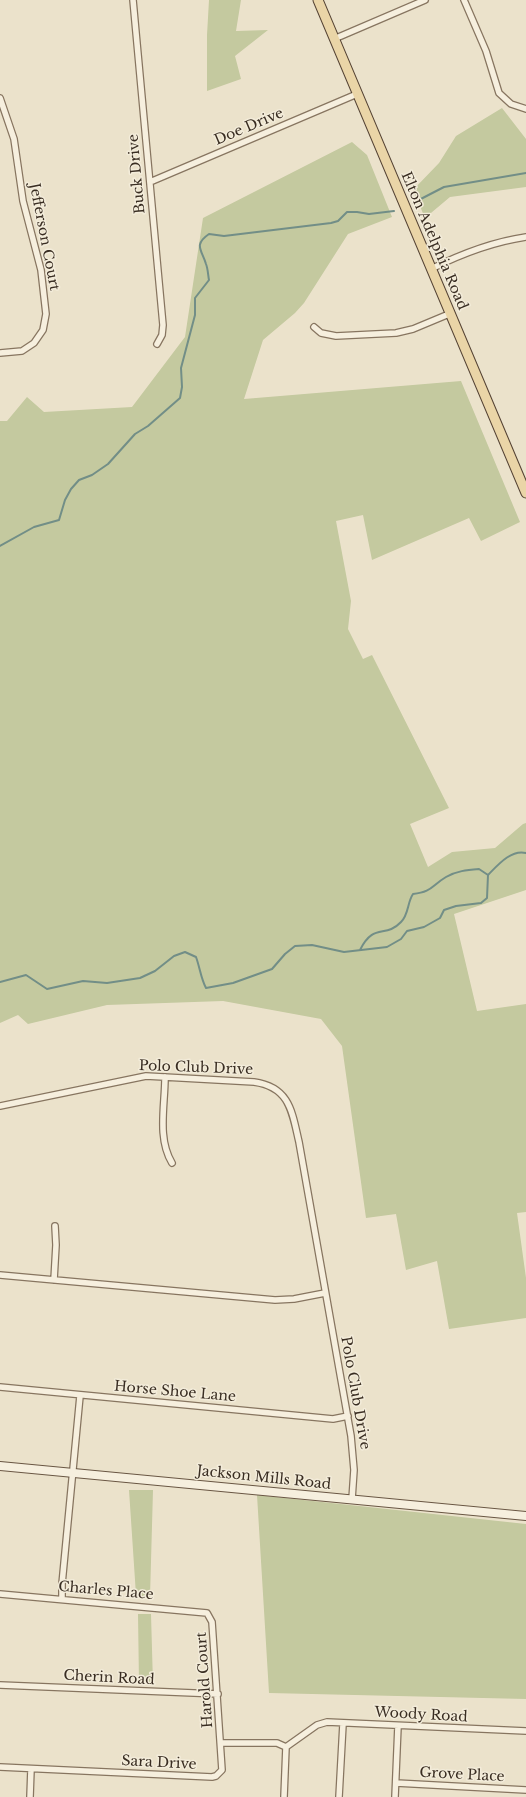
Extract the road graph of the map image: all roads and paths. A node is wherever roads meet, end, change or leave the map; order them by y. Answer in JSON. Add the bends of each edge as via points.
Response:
{"nodes":[{"id":1,"x":133,"y":0,"type":"edge"},
{"id":2,"x":318,"y":0,"type":"edge"},
{"id":3,"x":425,"y":0,"type":"edge"},
{"id":4,"x":464,"y":0,"type":"edge"},
{"id":5,"x":334,"y":38,"type":"junction"},
{"id":6,"x":357,"y":94,"type":"junction"},
{"id":7,"x":0,"y":98,"type":"edge"},
{"id":8,"x":526,"y":109,"type":"edge"},
{"id":9,"x":150,"y":182,"type":"junction"},
{"id":10,"x":526,"y":237,"type":"edge"},
{"id":11,"x":431,"y":269,"type":"junction"},
{"id":12,"x":449,"y":314,"type":"junction"},
{"id":13,"x":314,"y":327,"type":"dead end"},
{"id":14,"x":157,"y":344,"type":"dead end"},
{"id":15,"x":0,"y":353,"type":"edge"},
{"id":16,"x":526,"y":492,"type":"edge"},
{"id":17,"x":165,"y":1077,"type":"junction"},
{"id":18,"x":0,"y":1106,"type":"edge"},
{"id":19,"x":172,"y":1163,"type":"dead end"},
{"id":20,"x":56,"y":1226,"type":"dead end"},
{"id":21,"x":0,"y":1275,"type":"edge"},
{"id":22,"x":54,"y":1280,"type":"junction"},
{"id":23,"x":325,"y":1293,"type":"junction"},
{"id":24,"x":0,"y":1387,"type":"edge"},
{"id":25,"x":80,"y":1396,"type":"junction"},
{"id":26,"x":348,"y":1416,"type":"junction"},
{"id":27,"x":0,"y":1466,"type":"edge"},
{"id":28,"x":73,"y":1474,"type":"junction"},
{"id":29,"x":352,"y":1499,"type":"junction"},
{"id":30,"x":526,"y":1516,"type":"edge"},
{"id":31,"x":0,"y":1594,"type":"edge"},
{"id":32,"x":62,"y":1599,"type":"junction"},
{"id":33,"x":209,"y":1615,"type":"joint"},
{"id":34,"x":0,"y":1685,"type":"edge"},
{"id":35,"x":218,"y":1694,"type":"junction"},
{"id":36,"x":343,"y":1724,"type":"junction"},
{"id":37,"x":398,"y":1726,"type":"junction"},
{"id":38,"x":526,"y":1731,"type":"edge"},
{"id":39,"x":221,"y":1743,"type":"junction"},
{"id":40,"x":286,"y":1747,"type":"junction"},
{"id":41,"x":0,"y":1767,"type":"edge"},
{"id":42,"x":31,"y":1769,"type":"junction"},
{"id":43,"x":396,"y":1783,"type":"junction"},
{"id":44,"x":526,"y":1790,"type":"edge"},
{"id":45,"x":30,"y":1797,"type":"edge"},
{"id":46,"x":284,"y":1797,"type":"edge"},
{"id":47,"x":339,"y":1797,"type":"edge"},
{"id":48,"x":395,"y":1797,"type":"edge"}],
"edges":[{"from":1,"to":9,"type":"street","name":"Buck Drive"},
{"from":2,"to":5,"type":"main road","name":"Elton Adelphia Road"},
{"from":3,"to":5,"type":"street"},
{"from":4,"to":8,"type":"street","via":[[486,51],[500,93],[511,104]]},
{"from":5,"to":6,"type":"main road","name":"Elton Adelphia Road"},
{"from":6,"to":9,"type":"street","name":"Doe Drive"},
{"from":6,"to":11,"type":"main road","name":"Elton Adelphia Road"},
{"from":7,"to":15,"type":"street","name":"Jefferson Court","via":[[14,139],[23,201],[41,270],[46,314],[43,330],[34,343],[22,351]]},
{"from":9,"to":14,"type":"street","name":"Buck Drive","via":[[163,324],[162,336]]},
{"from":10,"to":11,"type":"street","via":[[478,249]]},
{"from":11,"to":12,"type":"main road","name":"Elton Adelphia Road"},
{"from":12,"to":13,"type":"street","via":[[396,333],[336,336],[322,333]]},
{"from":12,"to":16,"type":"main road","name":"Elton Adelphia Road"},
{"from":17,"to":18,"type":"street","name":"Polo Club Drive","via":[[133,1078]]},
{"from":17,"to":19,"type":"street","via":[[163,1138],[165,1152]]},
{"from":17,"to":23,"type":"street","name":"Polo Club Drive","via":[[260,1083],[277,1090],[287,1101],[293,1113],[299,1142]]},
{"from":20,"to":22,"type":"street"},
{"from":21,"to":22,"type":"street"},
{"from":22,"to":23,"type":"street","via":[[275,1300]]},
{"from":23,"to":26,"type":"street","name":"Polo Club Drive"},
{"from":24,"to":25,"type":"street","name":"Horse Shoe Lane"},
{"from":25,"to":26,"type":"street","name":"Horse Shoe Lane","via":[[333,1418]]},
{"from":25,"to":28,"type":"street"},
{"from":26,"to":29,"type":"street","name":"Polo Club Drive","via":[[354,1458]]},
{"from":27,"to":28,"type":"main road","name":"Jackson Mills Road"},
{"from":28,"to":29,"type":"main road","name":"Jackson Mills Road"},
{"from":28,"to":32,"type":"street"},
{"from":29,"to":30,"type":"main road","name":"Jackson Mills Road"},
{"from":31,"to":32,"type":"street","name":"Charles Place"},
{"from":32,"to":33,"type":"street","name":"Charles Place","via":[[204,1612]]},
{"from":33,"to":35,"type":"street","name":"Harold Court","via":[[212,1622]]},
{"from":34,"to":35,"type":"street","name":"Cherin Road"},
{"from":35,"to":39,"type":"street","name":"Harold Court"},
{"from":36,"to":37,"type":"street","name":"Woody Road"},
{"from":36,"to":40,"type":"street","name":"Woody Road","via":[[327,1722],[315,1726]]},
{"from":36,"to":47,"type":"street"},
{"from":37,"to":38,"type":"street","name":"Woody Road"},
{"from":37,"to":43,"type":"street"},
{"from":39,"to":40,"type":"street","via":[[277,1743]]},
{"from":39,"to":42,"type":"street","name":"Sara Drive","via":[[222,1770],[212,1777]]},
{"from":40,"to":46,"type":"street"},
{"from":41,"to":42,"type":"street","name":"Sara Drive"},
{"from":42,"to":45,"type":"street"},
{"from":43,"to":44,"type":"street","name":"Grove Place"},
{"from":43,"to":48,"type":"street"}]}
